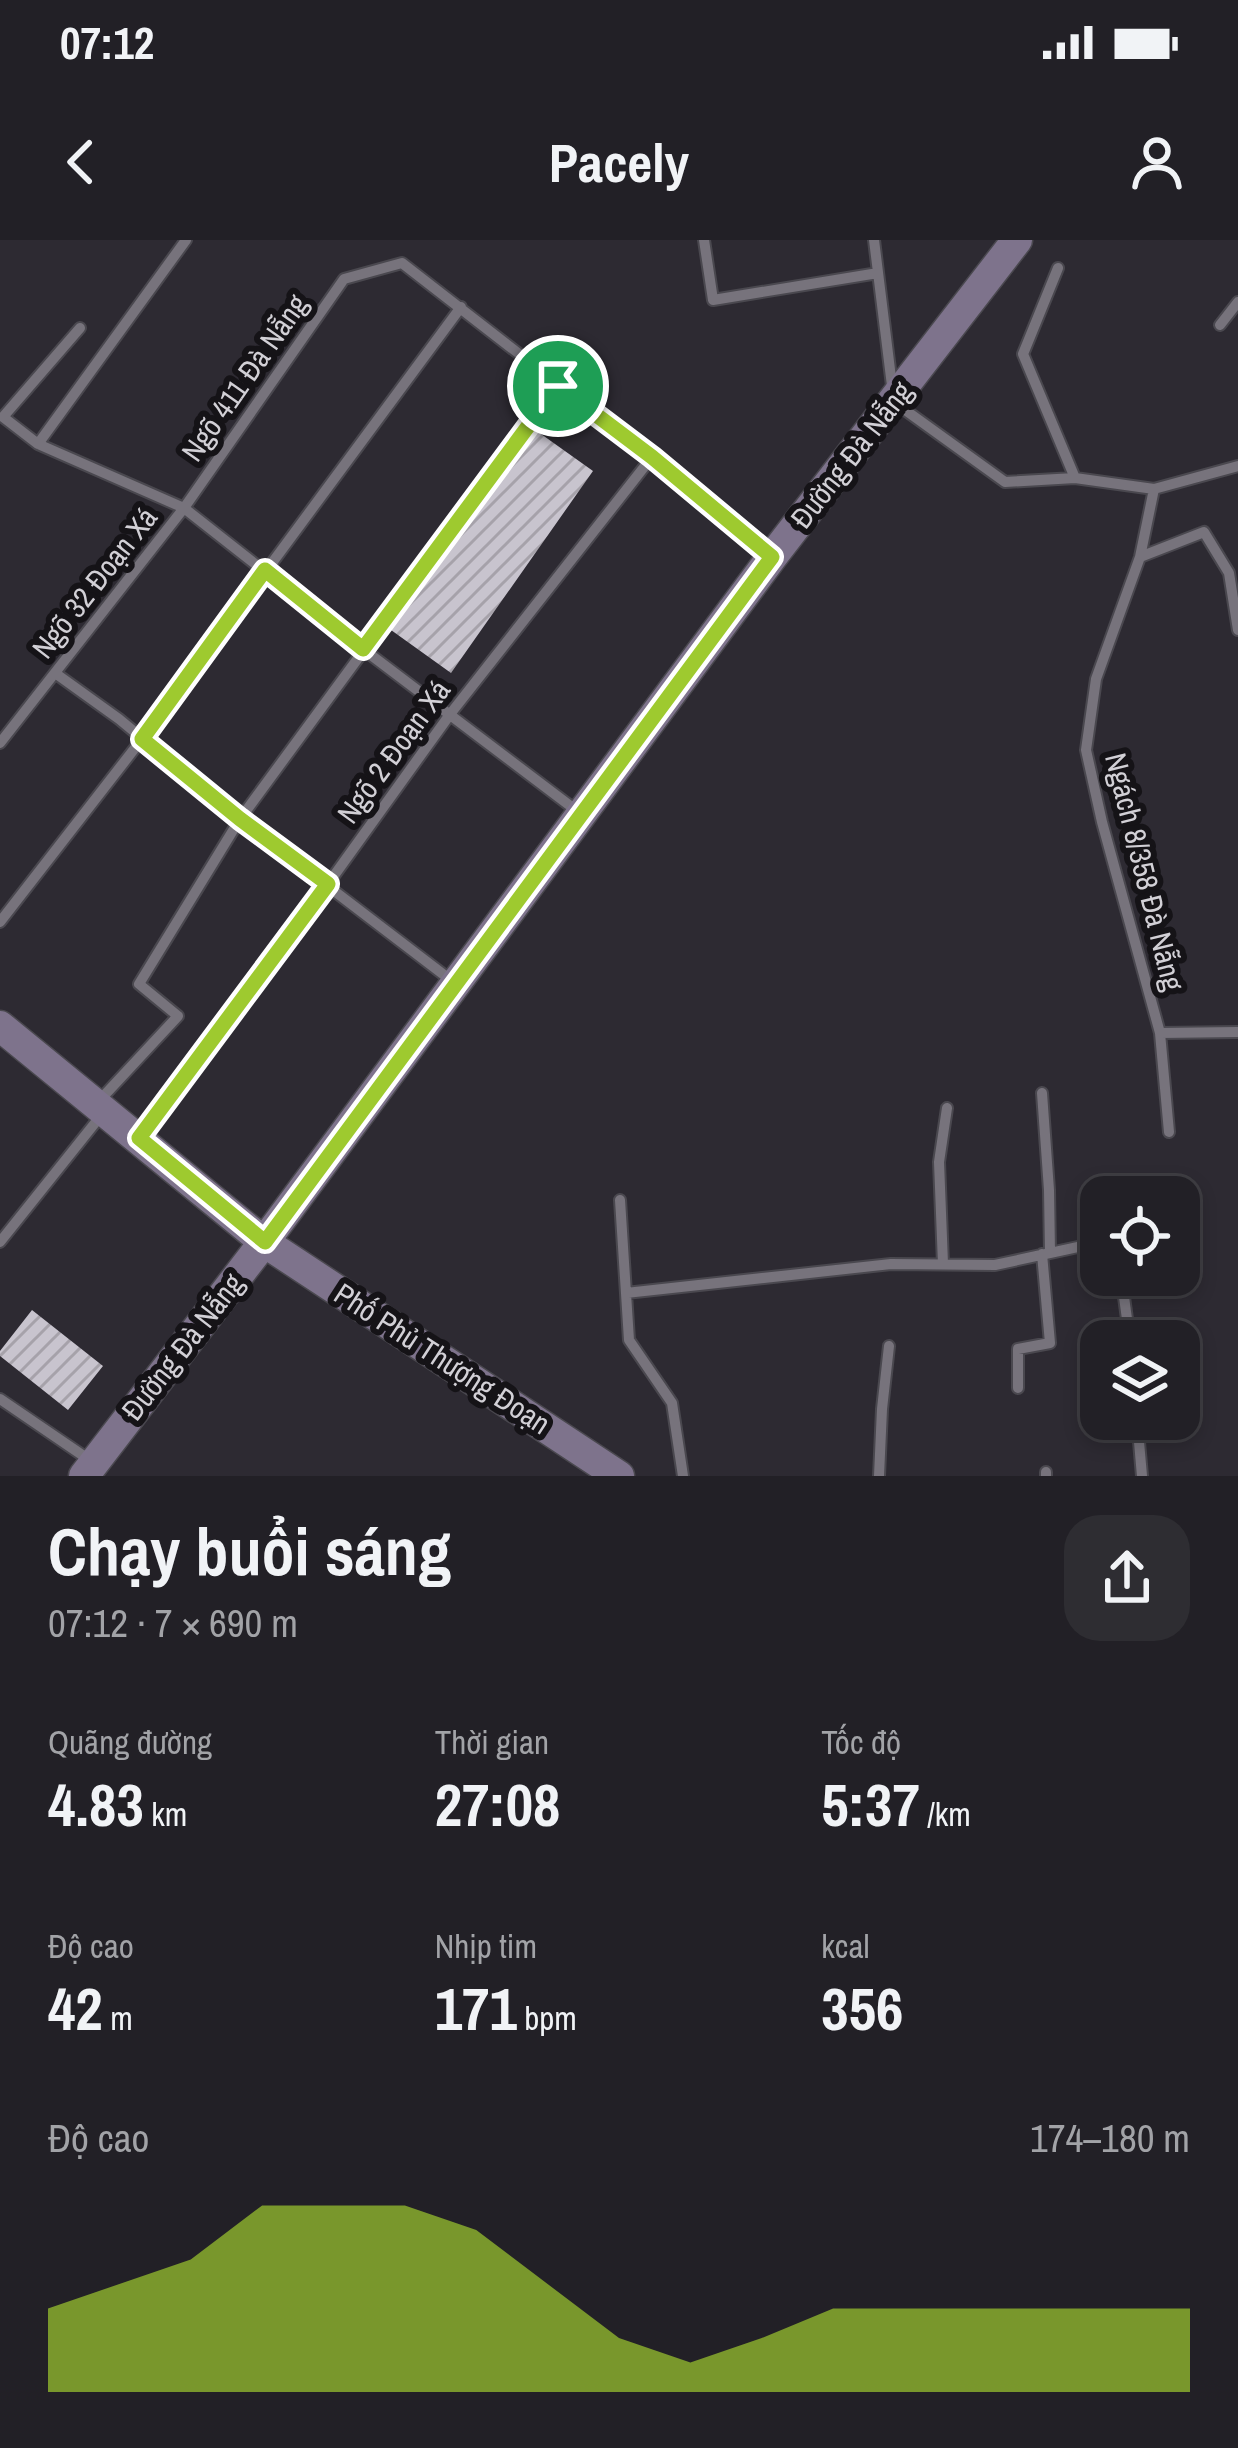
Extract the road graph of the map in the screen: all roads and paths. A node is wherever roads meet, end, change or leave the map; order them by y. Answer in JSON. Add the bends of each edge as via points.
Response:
{"nodes":[{"id":1,"x":186,"y":240,"type":"edge"},
{"id":2,"x":704,"y":240,"type":"edge"},
{"id":3,"x":874,"y":240,"type":"edge"},
{"id":4,"x":1016,"y":240,"type":"edge"},
{"id":5,"x":1058,"y":268,"type":"dead end"},
{"id":6,"x":878,"y":273,"type":"junction"},
{"id":7,"x":1238,"y":302,"type":"edge"},
{"id":8,"x":460,"y":308,"type":"junction"},
{"id":9,"x":1220,"y":325,"type":"dead end"},
{"id":10,"x":80,"y":328,"type":"dead end"},
{"id":11,"x":558,"y":386,"type":"junction"},
{"id":12,"x":895,"y":402,"type":"junction"},
{"id":13,"x":38,"y":443,"type":"junction"},
{"id":14,"x":652,"y":457,"type":"junction"},
{"id":15,"x":1238,"y":466,"type":"edge"},
{"id":16,"x":1076,"y":478,"type":"junction"},
{"id":17,"x":1154,"y":489,"type":"junction"},
{"id":18,"x":184,"y":508,"type":"junction"},
{"id":19,"x":772,"y":557,"type":"junction"},
{"id":20,"x":1140,"y":557,"type":"junction"},
{"id":21,"x":265,"y":570,"type":"junction"},
{"id":22,"x":1238,"y":630,"type":"edge"},
{"id":23,"x":363,"y":649,"type":"junction"},
{"id":24,"x":55,"y":673,"type":"junction"},
{"id":25,"x":451,"y":713,"type":"junction"},
{"id":26,"x":142,"y":739,"type":"junction"},
{"id":27,"x":0,"y":743,"type":"edge"},
{"id":28,"x":580,"y":813,"type":"junction"},
{"id":29,"x":240,"y":819,"type":"junction"},
{"id":30,"x":328,"y":884,"type":"junction"},
{"id":31,"x":0,"y":922,"type":"edge"},
{"id":32,"x":455,"y":983,"type":"junction"},
{"id":33,"x":0,"y":1026,"type":"edge"},
{"id":34,"x":1238,"y":1032,"type":"edge"},
{"id":35,"x":1160,"y":1033,"type":"junction"},
{"id":36,"x":1042,"y":1093,"type":"dead end"},
{"id":37,"x":101,"y":1107,"type":"junction"},
{"id":38,"x":947,"y":1108,"type":"dead end"},
{"id":39,"x":1169,"y":1132,"type":"dead end"},
{"id":40,"x":139,"y":1138,"type":"junction"},
{"id":41,"x":620,"y":1200,"type":"dead end"},
{"id":42,"x":0,"y":1242,"type":"edge"},
{"id":43,"x":265,"y":1242,"type":"junction"},
{"id":44,"x":1080,"y":1247,"type":"edge"},
{"id":45,"x":1046,"y":1254,"type":"junction"},
{"id":46,"x":943,"y":1264,"type":"junction"},
{"id":47,"x":626,"y":1293,"type":"junction"},
{"id":48,"x":889,"y":1346,"type":"dead end"},
{"id":49,"x":1018,"y":1388,"type":"dead end"},
{"id":50,"x":0,"y":1399,"type":"edge"},
{"id":51,"x":1139,"y":1440,"type":"edge"},
{"id":52,"x":89,"y":1469,"type":"edge"},
{"id":53,"x":619,"y":1476,"type":"edge"},
{"id":54,"x":682,"y":1476,"type":"edge"},
{"id":55,"x":879,"y":1476,"type":"edge"},
{"id":56,"x":1142,"y":1476,"type":"edge"}],
"edges":[{"from":1,"to":13,"type":"lane"},
{"from":2,"to":6,"type":"lane","via":[[713,300]]},
{"from":3,"to":6,"type":"lane"},
{"from":4,"to":12,"type":"main road","name":"Đường Đà Nẵng"},
{"from":5,"to":16,"type":"lane","via":[[1023,354]]},
{"from":6,"to":12,"type":"lane"},
{"from":7,"to":9,"type":"lane"},
{"from":8,"to":11,"type":"lane"},
{"from":8,"to":18,"type":"lane","name":"Ngõ 411 Đà Nẵng","via":[[402,263],[344,279]]},
{"from":8,"to":21,"type":"lane"},
{"from":10,"to":13,"type":"lane","via":[[3,417]]},
{"from":11,"to":14,"type":"lane"},
{"from":11,"to":23,"type":"lane"},
{"from":12,"to":16,"type":"lane","via":[[1004,482]]},
{"from":12,"to":19,"type":"main road","name":"Đường Đà Nẵng"},
{"from":13,"to":18,"type":"lane"},
{"from":14,"to":19,"type":"lane"},
{"from":14,"to":25,"type":"lane","name":"Ngõ 2 Đoạn Xá"},
{"from":15,"to":17,"type":"lane"},
{"from":16,"to":17,"type":"lane"},
{"from":17,"to":20,"type":"lane","name":"Ngách 8/358 Đà Nẵng"},
{"from":18,"to":21,"type":"lane","name":"Ngõ 411 Đà Nẵng"},
{"from":18,"to":24,"type":"lane","name":"Ngõ 32 Đoạn Xá"},
{"from":19,"to":28,"type":"main road","name":"Đường Đà Nẵng"},
{"from":20,"to":22,"type":"lane","via":[[1204,532],[1229,573]]},
{"from":20,"to":35,"type":"lane","name":"Ngách 8/358 Đà Nẵng","via":[[1096,679],[1086,750]]},
{"from":21,"to":23,"type":"lane","name":"Ngõ 411 Đà Nẵng"},
{"from":21,"to":26,"type":"lane"},
{"from":23,"to":25,"type":"lane","name":"Ngõ 411 Đà Nẵng"},
{"from":23,"to":29,"type":"lane"},
{"from":24,"to":26,"type":"lane"},
{"from":24,"to":27,"type":"lane","name":"Ngõ 32 Đoạn Xá"},
{"from":25,"to":28,"type":"lane","name":"Ngõ 411 Đà Nẵng"},
{"from":25,"to":30,"type":"lane","name":"Ngõ 2 Đoạn Xá"},
{"from":26,"to":29,"type":"lane"},
{"from":26,"to":31,"type":"lane"},
{"from":28,"to":32,"type":"main road","name":"Đường Đà Nẵng"},
{"from":29,"to":30,"type":"lane"},
{"from":29,"to":37,"type":"lane","via":[[139,984],[178,1016]]},
{"from":30,"to":32,"type":"lane"},
{"from":30,"to":40,"type":"lane","name":"Ngõ 2 Đoạn Xá"},
{"from":32,"to":43,"type":"main road","name":"Đường Đà Nẵng"},
{"from":33,"to":37,"type":"main road","name":"Phố Phủ Thượng Đoạn"},
{"from":34,"to":35,"type":"lane"},
{"from":35,"to":39,"type":"lane","name":"Ngách 8/358 Đà Nẵng"},
{"from":36,"to":45,"type":"lane"},
{"from":37,"to":40,"type":"main road","name":"Phố Phủ Thượng Đoạn"},
{"from":37,"to":42,"type":"lane"},
{"from":38,"to":46,"type":"lane","via":[[939,1162]]},
{"from":40,"to":43,"type":"main road","name":"Phố Phủ Thượng Đoạn"},
{"from":41,"to":47,"type":"lane"},
{"from":43,"to":52,"type":"main road","name":"Đường Đà Nẵng"},
{"from":43,"to":53,"type":"main road","name":"Phố Phủ Thượng Đoạn"},
{"from":44,"to":45,"type":"lane"},
{"from":45,"to":46,"type":"lane"},
{"from":45,"to":49,"type":"lane","via":[[1050,1343],[1018,1348]]},
{"from":46,"to":47,"type":"lane"},
{"from":47,"to":54,"type":"lane","via":[[628,1340],[672,1403]]},
{"from":48,"to":55,"type":"lane"},
{"from":50,"to":52,"type":"lane"},
{"from":51,"to":56,"type":"lane"}]}
